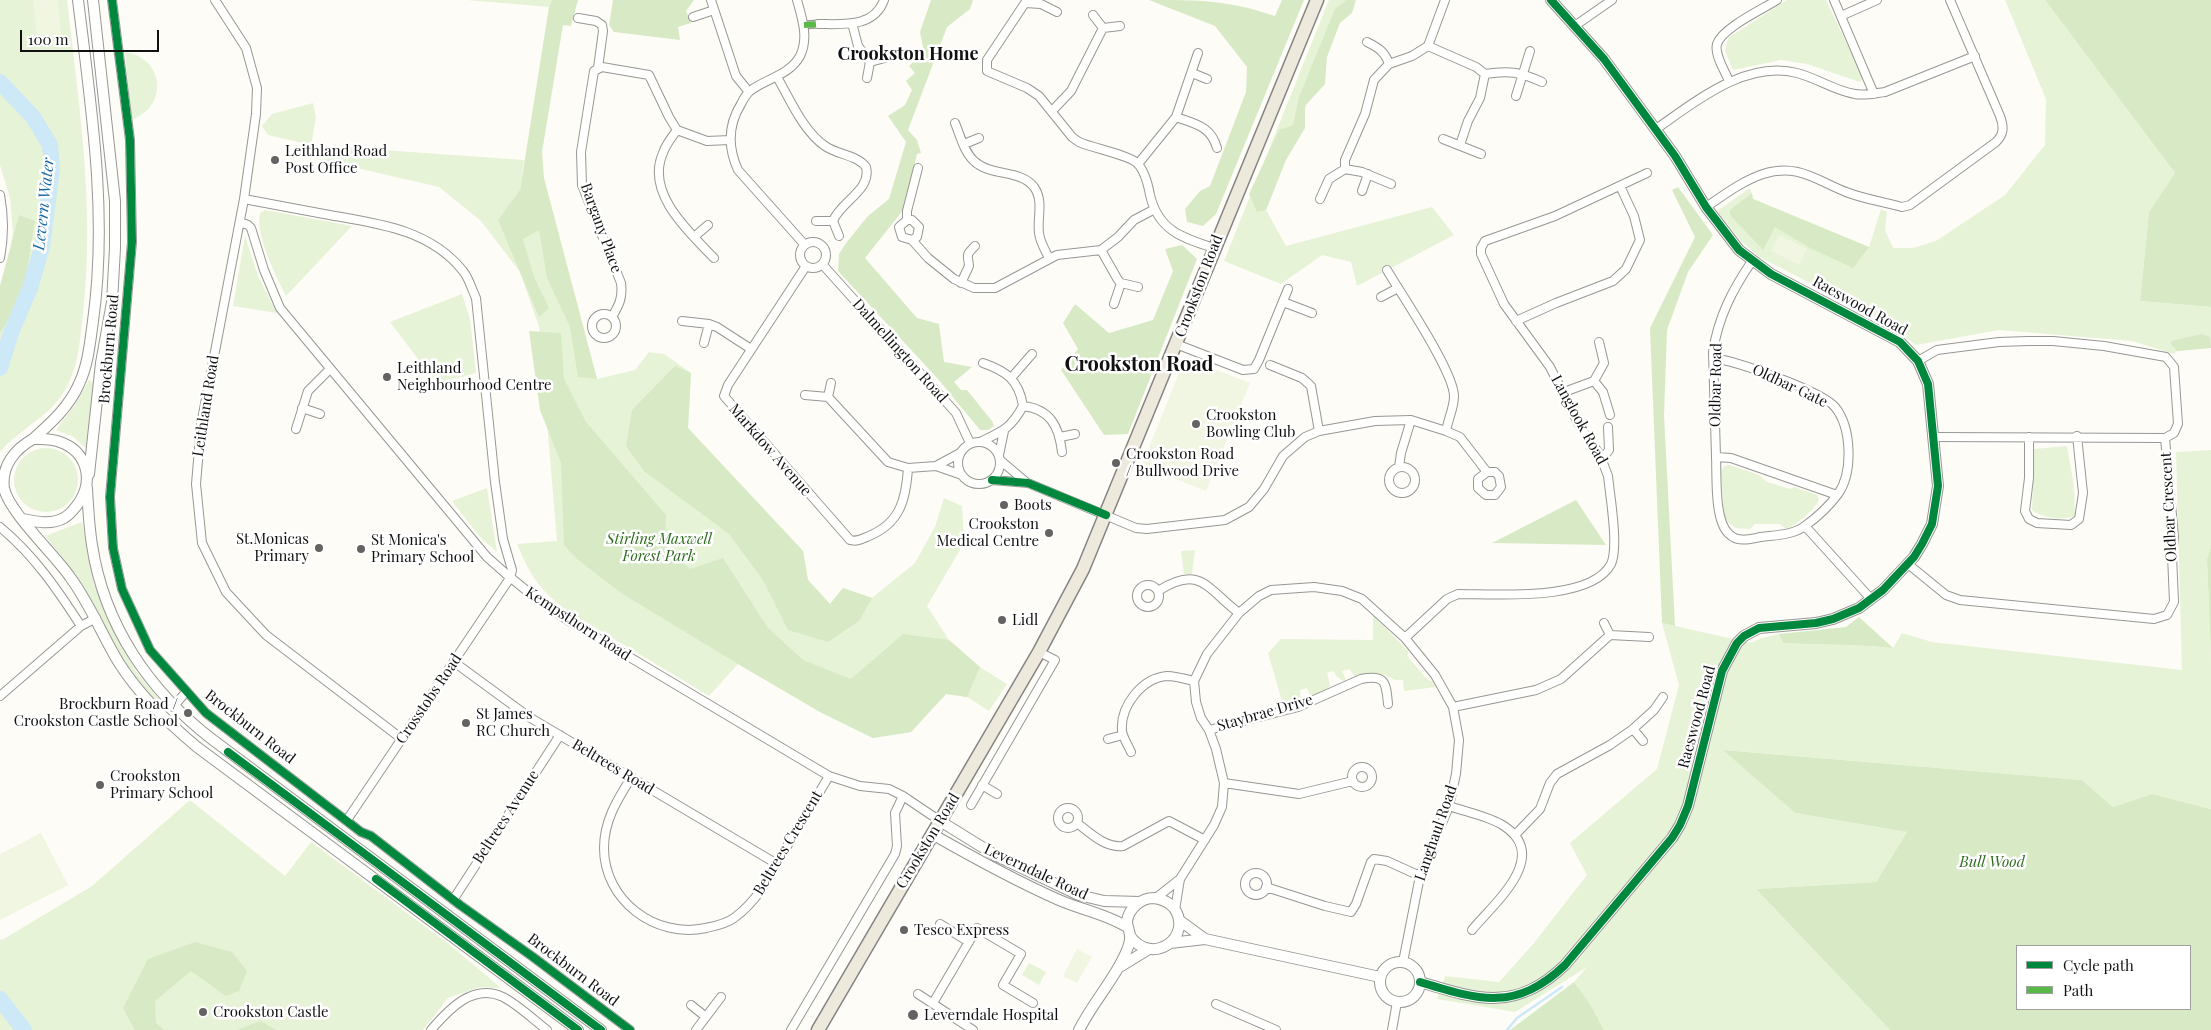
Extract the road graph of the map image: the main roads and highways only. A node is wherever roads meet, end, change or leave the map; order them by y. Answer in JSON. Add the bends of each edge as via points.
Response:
{"nodes":[{"id":1,"x":1317,"y":0,"type":"edge"},
{"id":2,"x":818,"y":1030,"type":"edge"}],
"edges":[{"from":1,"to":2,"type":"main road","name":"Crookston Road","via":[[1083,570],[1039,652]]}]}
